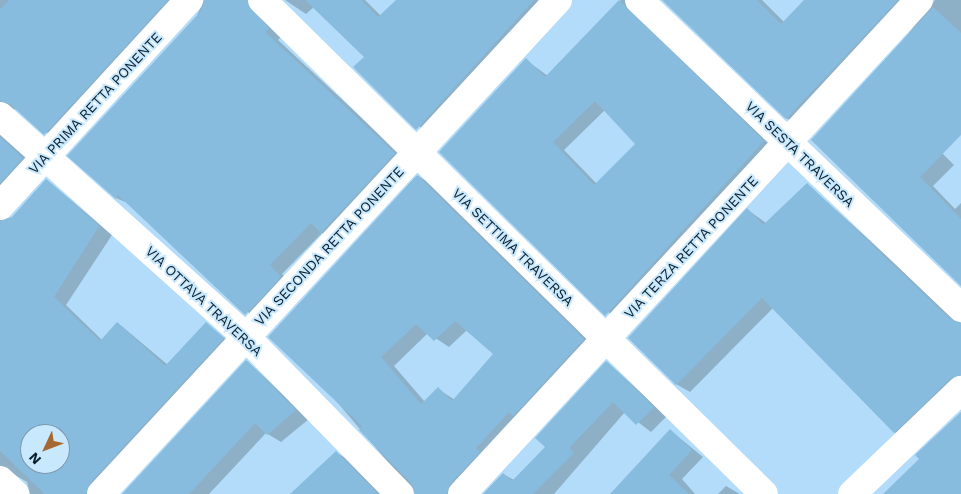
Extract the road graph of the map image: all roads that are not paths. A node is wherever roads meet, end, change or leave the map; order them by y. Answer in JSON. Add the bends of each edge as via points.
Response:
{"nodes":[{"id":1,"x":189,"y":0,"type":"edge"},
{"id":2,"x":262,"y":0,"type":"edge"},
{"id":3,"x":558,"y":0,"type":"edge"},
{"id":4,"x":639,"y":0,"type":"edge"},
{"id":5,"x":919,"y":0,"type":"edge"},
{"id":6,"x":0,"y":116,"type":"edge"},
{"id":7,"x":788,"y":142,"type":"junction"},
{"id":8,"x":416,"y":152,"type":"junction"},
{"id":9,"x":45,"y":156,"type":"junction"},
{"id":10,"x":0,"y":206,"type":"edge"},
{"id":11,"x":961,"y":308,"type":"edge"},
{"id":12,"x":246,"y":337,"type":"junction"},
{"id":13,"x":607,"y":338,"type":"junction"},
{"id":14,"x":961,"y":390,"type":"edge"},
{"id":15,"x":0,"y":480,"type":"edge"},
{"id":16,"x":15,"y":494,"type":"edge"},
{"id":17,"x":101,"y":494,"type":"edge"},
{"id":18,"x":400,"y":494,"type":"edge"},
{"id":19,"x":462,"y":494,"type":"edge"},
{"id":20,"x":764,"y":494,"type":"edge"},
{"id":21,"x":852,"y":494,"type":"edge"}],
"edges":[{"from":1,"to":9,"type":"street","name":"VIA PRIMA RETTA PONENTE"},
{"from":2,"to":8,"type":"street","name":"VIA SETTIMA TRAVERSA"},
{"from":3,"to":8,"type":"street","name":"VIA SECONDA RETTA PONENTE"},
{"from":4,"to":7,"type":"street","name":"VIA SESTA TRAVERSA"},
{"from":5,"to":7,"type":"street","name":"VIA TERZA RETTA PONENTE"},
{"from":6,"to":9,"type":"street","name":"VIA OTTAVA TRAVERSA"},
{"from":7,"to":11,"type":"street","name":"VIA SESTA TRAVERSA"},
{"from":7,"to":13,"type":"street","name":"VIA TERZA RETTA PONENTE"},
{"from":8,"to":12,"type":"street","name":"VIA SECONDA RETTA PONENTE"},
{"from":8,"to":13,"type":"street","name":"VIA SETTIMA TRAVERSA"},
{"from":9,"to":10,"type":"street","name":"VIA PRIMA RETTA PONENTE"},
{"from":9,"to":12,"type":"street","name":"VIA OTTAVA TRAVERSA"},
{"from":12,"to":17,"type":"street","name":"VIA SECONDA RETTA PONENTE"},
{"from":12,"to":18,"type":"street","name":"VIA OTTAVA TRAVERSA"},
{"from":13,"to":19,"type":"street","name":"VIA TERZA RETTA PONENTE"},
{"from":13,"to":20,"type":"street","name":"VIA SETTIMA TRAVERSA"},
{"from":14,"to":21,"type":"street"},
{"from":15,"to":16,"type":"street"}]}
